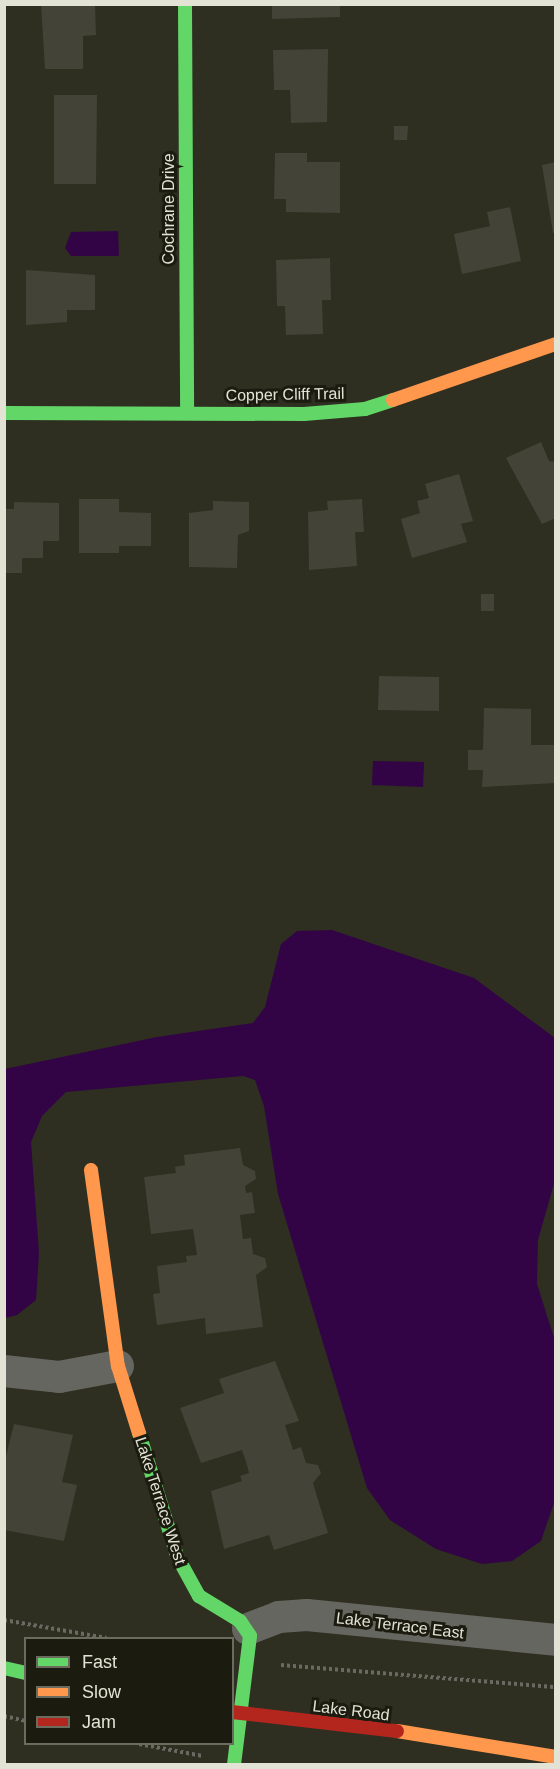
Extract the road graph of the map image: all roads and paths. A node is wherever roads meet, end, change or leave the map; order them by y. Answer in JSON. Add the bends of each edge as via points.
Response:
{"nodes":[{"id":1,"x":184,"y":4,"type":"edge"},
{"id":2,"x":555,"y":344,"type":"edge"},
{"id":3,"x":4,"y":412,"type":"edge"},
{"id":4,"x":187,"y":413,"type":"junction"},
{"id":5,"x":91,"y":1170,"type":"dead end"},
{"id":6,"x":118,"y":1366,"type":"junction"},
{"id":7,"x":4,"y":1371,"type":"edge"},
{"id":8,"x":4,"y":1620,"type":"edge"},
{"id":9,"x":248,"y":1629,"type":"junction"},
{"id":10,"x":100,"y":1637,"type":"edge"},
{"id":11,"x":555,"y":1640,"type":"edge"},
{"id":12,"x":277,"y":1665,"type":"dead end"},
{"id":13,"x":4,"y":1668,"type":"edge"},
{"id":14,"x":24,"y":1673,"type":"edge"},
{"id":15,"x":555,"y":1687,"type":"edge"},
{"id":16,"x":238,"y":1713,"type":"edge"},
{"id":17,"x":4,"y":1716,"type":"edge"},
{"id":18,"x":24,"y":1721,"type":"edge"},
{"id":19,"x":522,"y":1735,"type":"dead end"},
{"id":20,"x":466,"y":1739,"type":"junction"},
{"id":21,"x":148,"y":1745,"type":"edge"},
{"id":22,"x":555,"y":1757,"type":"edge"},
{"id":23,"x":234,"y":1763,"type":"edge"}],
"edges":[{"from":1,"to":4,"type":"street","name":"Cochrane Drive"},
{"from":2,"to":4,"type":"street","name":"Copper Cliff Trail","via":[[380,406],[322,413]]},
{"from":3,"to":4,"type":"street","name":"Copper Cliff Trail"},
{"from":5,"to":6,"type":"street","name":"Lake Terrace West"},
{"from":6,"to":7,"type":"street","via":[[59,1377]]},
{"from":6,"to":9,"type":"street","name":"Lake Terrace West","via":[[185,1576],[199,1596]]},
{"from":8,"to":10,"type":"path"},
{"from":9,"to":11,"type":"street","name":"Lake Terrace East","via":[[279,1617],[307,1615]]},
{"from":9,"to":16,"type":"street","via":[[251,1652]]},
{"from":12,"to":15,"type":"path"},
{"from":13,"to":14,"type":"street"},
{"from":16,"to":20,"type":"street","name":"Lake Road"},
{"from":16,"to":23,"type":"street"},
{"from":17,"to":18,"type":"path"},
{"from":19,"to":20,"type":"street","name":"Lake Road"},
{"from":20,"to":22,"type":"street","name":"Lake Road"},
{"from":21,"to":23,"type":"path"}]}
